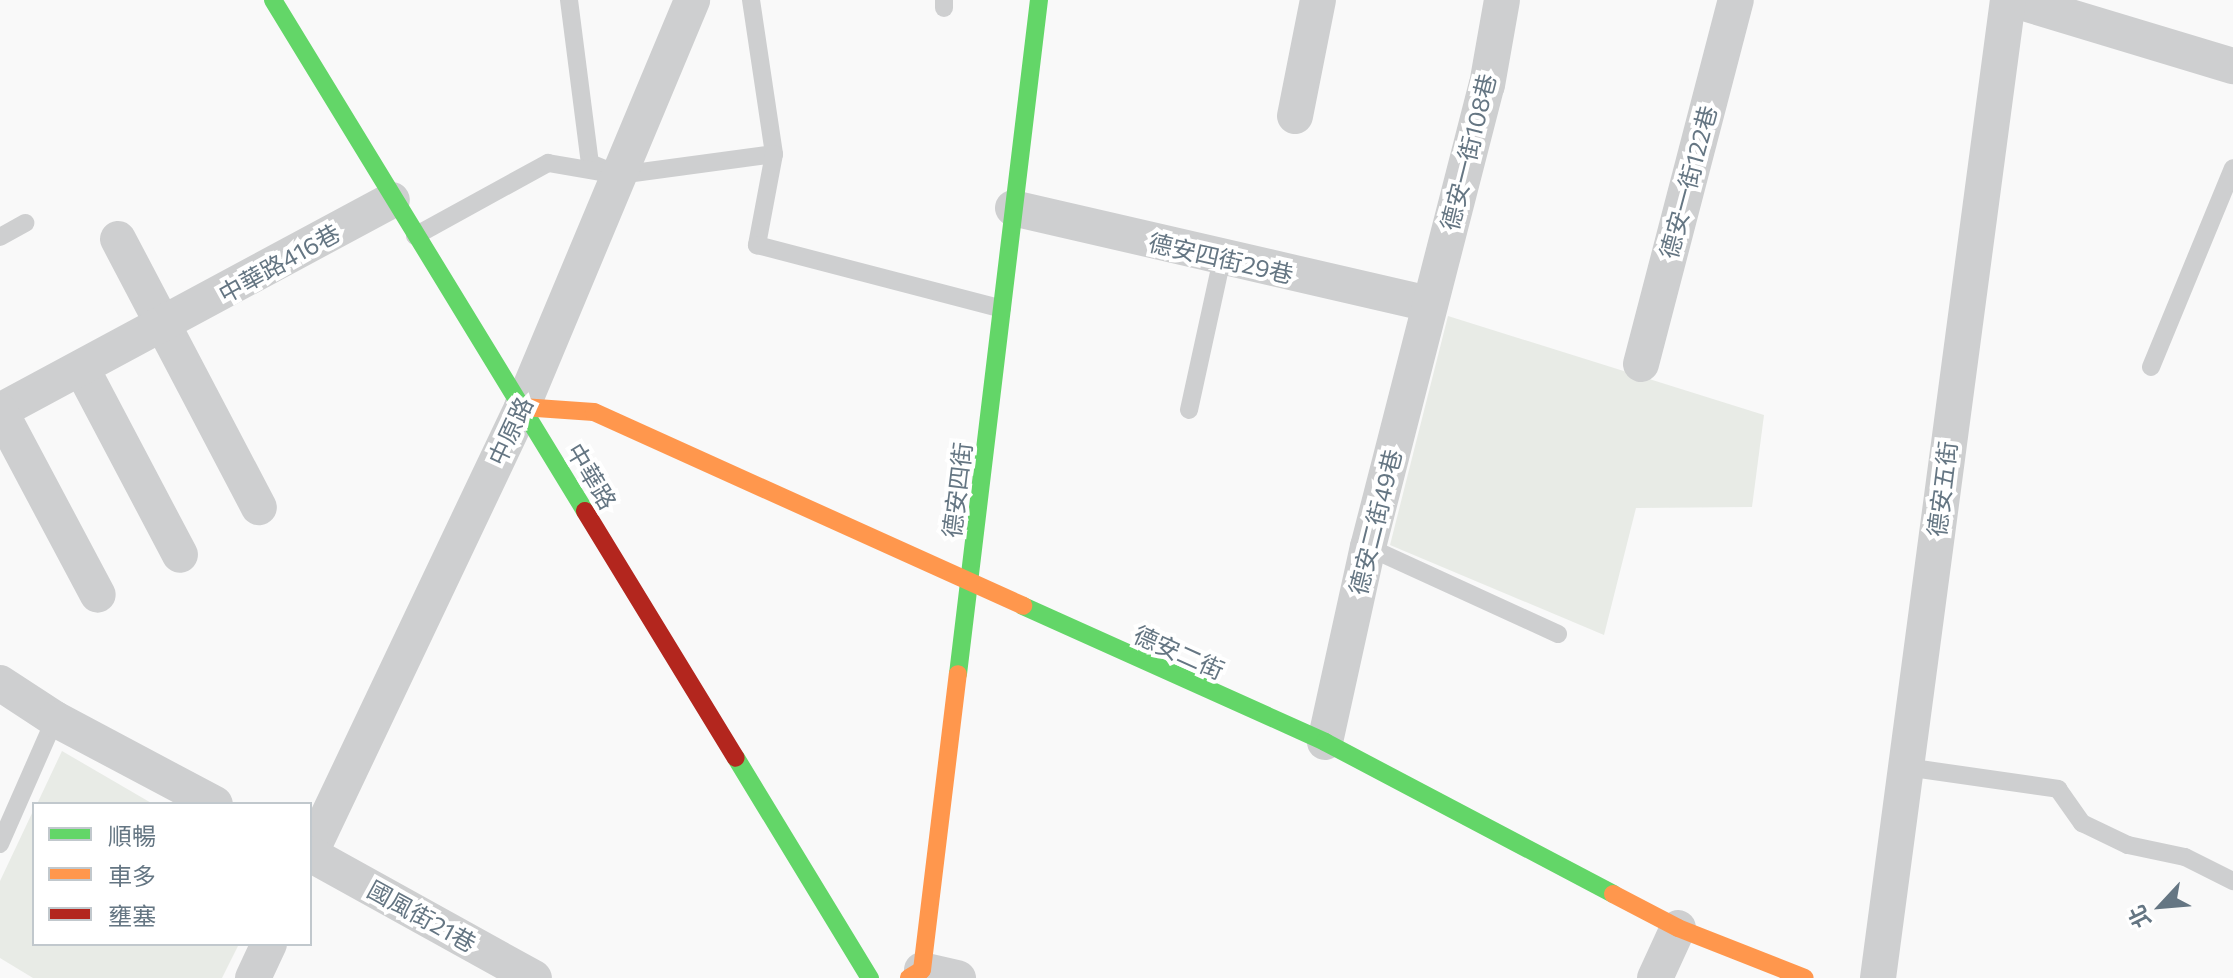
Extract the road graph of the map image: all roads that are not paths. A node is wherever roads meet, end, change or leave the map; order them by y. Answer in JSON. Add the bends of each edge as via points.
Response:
{"nodes":[{"id":1,"x":273,"y":0,"type":"edge"},
{"id":2,"x":569,"y":0,"type":"edge"},
{"id":3,"x":692,"y":0,"type":"edge"},
{"id":4,"x":751,"y":0,"type":"edge"},
{"id":5,"x":1039,"y":0,"type":"edge"},
{"id":6,"x":1318,"y":0,"type":"edge"},
{"id":7,"x":1502,"y":0,"type":"edge"},
{"id":8,"x":1736,"y":0,"type":"edge"},
{"id":9,"x":2011,"y":0,"type":"edge"},
{"id":10,"x":2233,"y":66,"type":"edge"},
{"id":11,"x":1295,"y":116,"type":"dead end"},
{"id":12,"x":774,"y":154,"type":"junction"},
{"id":13,"x":2233,"y":168,"type":"edge"},
{"id":14,"x":619,"y":175,"type":"junction"},
{"id":15,"x":392,"y":200,"type":"junction"},
{"id":16,"x":1013,"y":208,"type":"junction"},
{"id":17,"x":25,"y":223,"type":"dead end"},
{"id":18,"x":415,"y":236,"type":"junction"},
{"id":19,"x":0,"y":237,"type":"edge"},
{"id":20,"x":118,"y":239,"type":"dead end"},
{"id":21,"x":1222,"y":259,"type":"junction"},
{"id":22,"x":1429,"y":304,"type":"junction"},
{"id":23,"x":1002,"y":309,"type":"junction"},
{"id":24,"x":166,"y":327,"type":"junction"},
{"id":25,"x":1641,"y":364,"type":"dead end"},
{"id":26,"x":2151,"y":367,"type":"dead end"},
{"id":27,"x":82,"y":369,"type":"junction"},
{"id":28,"x":522,"y":407,"type":"junction"},
{"id":29,"x":1189,"y":410,"type":"dead end"},
{"id":30,"x":0,"y":411,"type":"edge"},
{"id":31,"x":259,"y":507,"type":"dead end"},
{"id":32,"x":1368,"y":547,"type":"junction"},
{"id":33,"x":180,"y":555,"type":"dead end"},
{"id":34,"x":970,"y":586,"type":"junction"},
{"id":35,"x":98,"y":595,"type":"dead end"},
{"id":36,"x":1558,"y":634,"type":"dead end"},
{"id":37,"x":0,"y":683,"type":"edge"},
{"id":38,"x":55,"y":719,"type":"junction"},
{"id":39,"x":1325,"y":742,"type":"junction"},
{"id":40,"x":1906,"y":767,"type":"junction"},
{"id":41,"x":211,"y":802,"type":"edge"},
{"id":42,"x":0,"y":844,"type":"edge"},
{"id":43,"x":312,"y":850,"type":"edge"},
{"id":44,"x":312,"y":855,"type":"edge"},
{"id":45,"x":2233,"y":881,"type":"edge"},
{"id":46,"x":1678,"y":928,"type":"junction"},
{"id":47,"x":268,"y":946,"type":"edge"},
{"id":48,"x":916,"y":974,"type":"edge"},
{"id":49,"x":253,"y":978,"type":"edge"},
{"id":50,"x":534,"y":978,"type":"edge"},
{"id":51,"x":870,"y":978,"type":"edge"},
{"id":52,"x":958,"y":978,"type":"edge"},
{"id":53,"x":1655,"y":978,"type":"edge"},
{"id":54,"x":1805,"y":978,"type":"edge"},
{"id":55,"x":1878,"y":978,"type":"edge"}],
"edges":[{"from":1,"to":15,"type":"street","name":"中華路"},
{"from":2,"to":14,"type":"lane","via":[[590,163]]},
{"from":3,"to":14,"type":"street","name":"中原路"},
{"from":4,"to":12,"type":"lane"},
{"from":5,"to":16,"type":"street","name":"德安四街"},
{"from":6,"to":11,"type":"street"},
{"from":7,"to":22,"type":"street","name":"德安一街108巷","via":[[1487,85]]},
{"from":8,"to":25,"type":"street","name":"德安一街122巷"},
{"from":9,"to":10,"type":"street"},
{"from":9,"to":40,"type":"street","name":"德安五街"},
{"from":12,"to":14,"type":"lane"},
{"from":12,"to":23,"type":"lane","via":[[757,245]]},
{"from":13,"to":26,"type":"lane"},
{"from":14,"to":18,"type":"lane","via":[[548,163]]},
{"from":14,"to":28,"type":"street","name":"中原路"},
{"from":15,"to":18,"type":"street","name":"中華路"},
{"from":15,"to":24,"type":"street","name":"中華路416巷"},
{"from":16,"to":21,"type":"street","name":"德安四街29巷"},
{"from":16,"to":23,"type":"street","name":"德安四街"},
{"from":17,"to":19,"type":"lane"},
{"from":18,"to":28,"type":"street","name":"中華路"},
{"from":20,"to":24,"type":"street"},
{"from":21,"to":22,"type":"street","name":"德安四街29巷"},
{"from":21,"to":29,"type":"lane"},
{"from":22,"to":32,"type":"street","name":"德安二街49巷"},
{"from":23,"to":34,"type":"street","name":"德安四街"},
{"from":24,"to":27,"type":"street","name":"中華路416巷"},
{"from":24,"to":31,"type":"street"},
{"from":27,"to":30,"type":"street","name":"中華路416巷"},
{"from":27,"to":33,"type":"street"},
{"from":28,"to":34,"type":"street","name":"德安二街","via":[[594,412]]},
{"from":28,"to":43,"type":"street","name":"中原路"},
{"from":28,"to":51,"type":"street","name":"中華路"},
{"from":30,"to":35,"type":"street"},
{"from":32,"to":36,"type":"lane"},
{"from":32,"to":39,"type":"street","name":"德安二街49巷"},
{"from":34,"to":39,"type":"street","name":"德安二街"},
{"from":34,"to":48,"type":"street","name":"德安四街"},
{"from":37,"to":38,"type":"street"},
{"from":38,"to":41,"type":"street"},
{"from":38,"to":42,"type":"lane"},
{"from":39,"to":46,"type":"street","name":"德安二街"},
{"from":40,"to":45,"type":"lane","via":[[2058,789],[2082,823],[2128,845],[2185,857]]},
{"from":40,"to":55,"type":"street","name":"德安五街"},
{"from":44,"to":50,"type":"street","name":"國風街21巷"},
{"from":46,"to":53,"type":"street"},
{"from":46,"to":54,"type":"street","name":"德安二街"},
{"from":47,"to":49,"type":"street"},
{"from":48,"to":52,"type":"street"}]}
